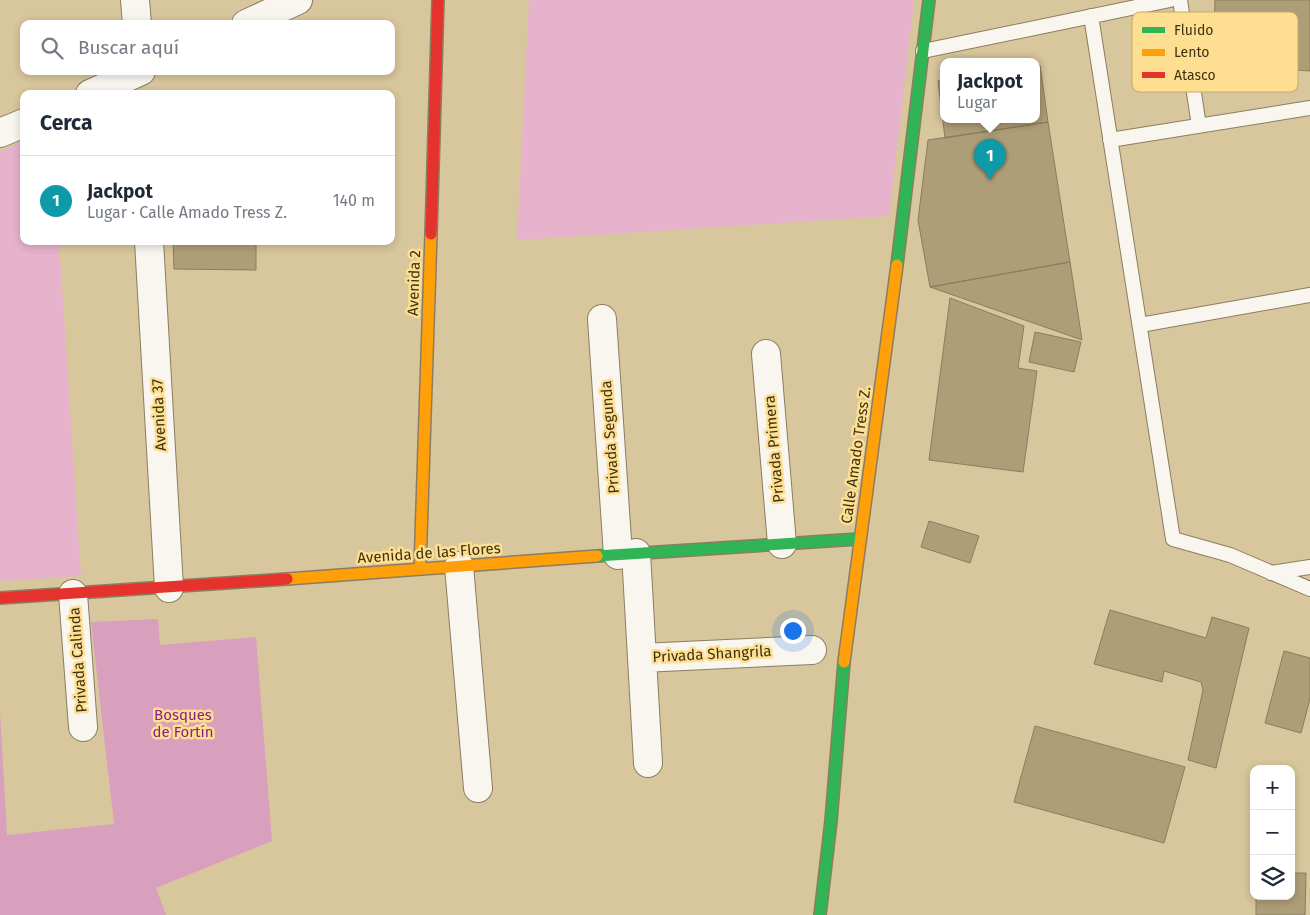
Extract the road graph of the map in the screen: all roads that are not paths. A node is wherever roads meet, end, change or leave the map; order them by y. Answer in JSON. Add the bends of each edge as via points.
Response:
{"nodes":[{"id":1,"x":135,"y":0,"type":"edge"},
{"id":2,"x":298,"y":0,"type":"edge"},
{"id":3,"x":438,"y":0,"type":"edge"},
{"id":4,"x":929,"y":0,"type":"edge"},
{"id":5,"x":1170,"y":0,"type":"edge"},
{"id":6,"x":1091,"y":16,"type":"junction"},
{"id":7,"x":137,"y":20,"type":"edge"},
{"id":8,"x":255,"y":20,"type":"edge"},
{"id":9,"x":923,"y":51,"type":"junction"},
{"id":10,"x":131,"y":75,"type":"edge"},
{"id":11,"x":140,"y":75,"type":"edge"},
{"id":12,"x":99,"y":90,"type":"edge"},
{"id":13,"x":141,"y":90,"type":"edge"},
{"id":14,"x":1194,"y":92,"type":"edge"},
{"id":15,"x":1310,"y":108,"type":"edge"},
{"id":16,"x":20,"y":124,"type":"edge"},
{"id":17,"x":1199,"y":126,"type":"junction"},
{"id":18,"x":0,"y":132,"type":"edge"},
{"id":19,"x":1110,"y":140,"type":"junction"},
{"id":20,"x":149,"y":245,"type":"edge"},
{"id":21,"x":1310,"y":295,"type":"edge"},
{"id":22,"x":602,"y":319,"type":"dead end"},
{"id":23,"x":1140,"y":325,"type":"junction"},
{"id":24,"x":766,"y":354,"type":"dead end"},
{"id":25,"x":860,"y":539,"type":"junction"},
{"id":26,"x":782,"y":544,"type":"junction"},
{"id":27,"x":627,"y":554,"type":"junction"},
{"id":28,"x":459,"y":566,"type":"junction"},
{"id":29,"x":1310,"y":567,"type":"edge"},
{"id":30,"x":420,"y":568,"type":"junction"},
{"id":31,"x":1270,"y":573,"type":"junction"},
{"id":32,"x":169,"y":588,"type":"junction"},
{"id":33,"x":1310,"y":590,"type":"edge"},
{"id":34,"x":73,"y":594,"type":"junction"},
{"id":35,"x":0,"y":598,"type":"edge"},
{"id":36,"x":812,"y":650,"type":"dead end"},
{"id":37,"x":642,"y":658,"type":"junction"},
{"id":38,"x":83,"y":727,"type":"dead end"},
{"id":39,"x":648,"y":763,"type":"dead end"},
{"id":40,"x":478,"y":788,"type":"dead end"},
{"id":41,"x":820,"y":915,"type":"edge"}],
"edges":[{"from":1,"to":7,"type":"street"},
{"from":2,"to":8,"type":"street"},
{"from":3,"to":30,"type":"street","name":"Avenida 2"},
{"from":4,"to":9,"type":"street","name":"Calle Amado Tress Z."},
{"from":5,"to":6,"type":"lane"},
{"from":6,"to":9,"type":"lane"},
{"from":6,"to":19,"type":"lane"},
{"from":9,"to":25,"type":"street","name":"Calle Amado Tress Z."},
{"from":10,"to":12,"type":"street"},
{"from":11,"to":13,"type":"street"},
{"from":14,"to":17,"type":"lane"},
{"from":15,"to":17,"type":"lane"},
{"from":16,"to":18,"type":"street"},
{"from":17,"to":19,"type":"lane"},
{"from":19,"to":23,"type":"lane"},
{"from":20,"to":32,"type":"street","name":"Avenida 37"},
{"from":21,"to":23,"type":"lane"},
{"from":22,"to":27,"type":"street","name":"Privada Segunda"},
{"from":23,"to":31,"type":"lane","via":[[1173,539],[1230,554]]},
{"from":24,"to":26,"type":"street","name":"Privada Primera"},
{"from":25,"to":26,"type":"street","name":"Avenida de las Flores"},
{"from":25,"to":41,"type":"street","name":"Calle Amado Tress Z.","via":[[843,666]]},
{"from":26,"to":27,"type":"street","name":"Avenida de las Flores"},
{"from":27,"to":28,"type":"street","name":"Avenida de las Flores"},
{"from":27,"to":37,"type":"street","name":"Privada Shangrila"},
{"from":28,"to":30,"type":"street","name":"Avenida de las Flores"},
{"from":28,"to":40,"type":"street"},
{"from":29,"to":31,"type":"lane"},
{"from":30,"to":32,"type":"street","name":"Avenida de las Flores"},
{"from":31,"to":33,"type":"lane"},
{"from":32,"to":34,"type":"street","name":"Avenida de las Flores"},
{"from":34,"to":35,"type":"street","name":"Avenida de las Flores"},
{"from":34,"to":38,"type":"street","name":"Privada Calinda"},
{"from":36,"to":37,"type":"street","name":"Privada Shangrila"},
{"from":37,"to":39,"type":"street","name":"Privada Shangrila"}]}
